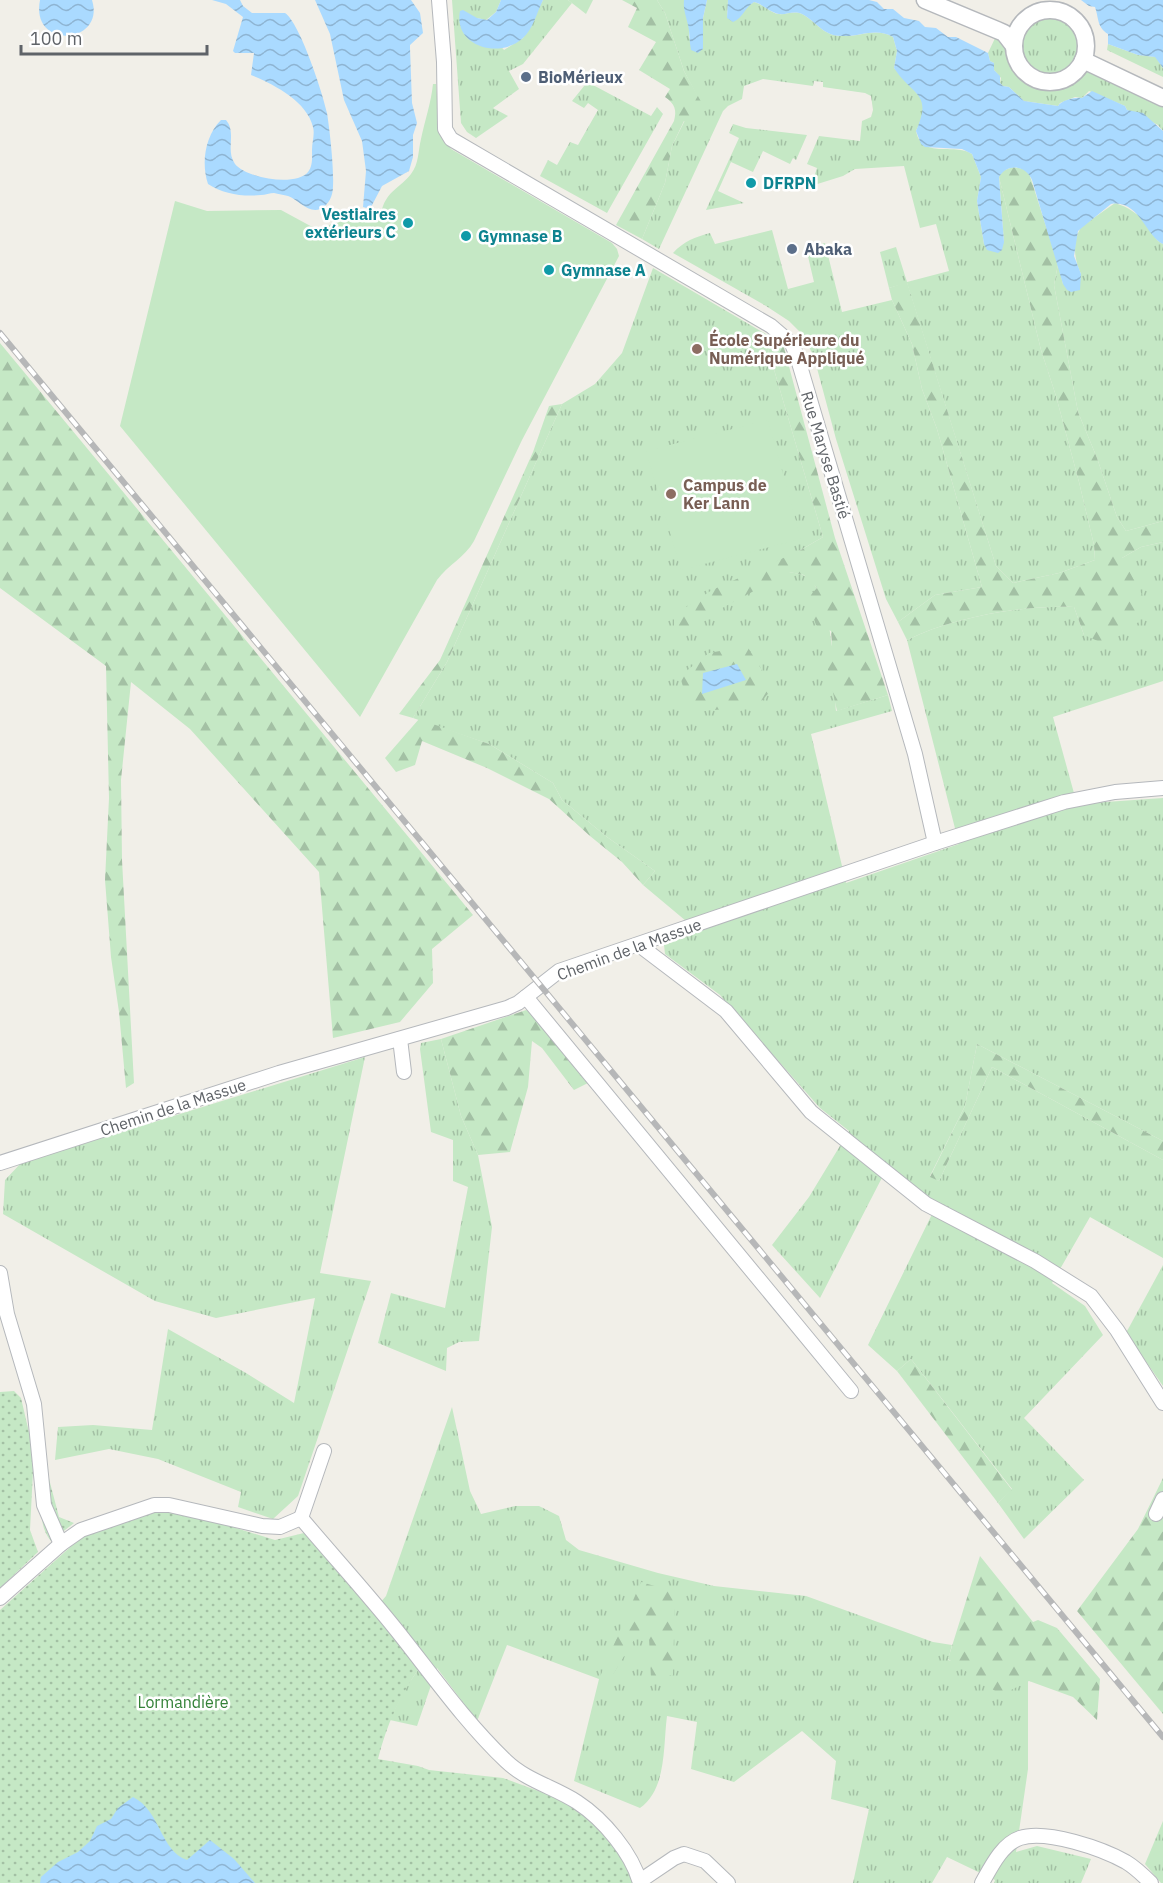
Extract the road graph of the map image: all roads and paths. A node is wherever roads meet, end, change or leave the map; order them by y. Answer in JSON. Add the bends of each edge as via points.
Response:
{"nodes":[{"id":1,"x":439,"y":0,"type":"edge"},
{"id":2,"x":925,"y":0,"type":"edge"},
{"id":3,"x":955,"y":0,"type":"edge"},
{"id":4,"x":1043,"y":6,"type":"edge"},
{"id":5,"x":1027,"y":19,"type":"junction"},
{"id":6,"x":1014,"y":46,"type":"junction"},
{"id":7,"x":1083,"y":60,"type":"junction"},
{"id":8,"x":1163,"y":98,"type":"edge"},
{"id":9,"x":1163,"y":788,"type":"edge"},
{"id":10,"x":935,"y":843,"type":"junction"},
{"id":11,"x":639,"y":945,"type":"junction"},
{"id":12,"x":526,"y":997,"type":"junction"},
{"id":13,"x":400,"y":1039,"type":"junction"},
{"id":14,"x":404,"y":1072,"type":"dead end"},
{"id":15,"x":0,"y":1163,"type":"edge"},
{"id":16,"x":0,"y":1273,"type":"edge"},
{"id":17,"x":851,"y":1391,"type":"dead end"},
{"id":18,"x":1163,"y":1403,"type":"edge"},
{"id":19,"x":324,"y":1451,"type":"dead end"},
{"id":20,"x":1163,"y":1499,"type":"edge"},
{"id":21,"x":1156,"y":1514,"type":"dead end"},
{"id":22,"x":301,"y":1518,"type":"junction"},
{"id":23,"x":61,"y":1544,"type":"junction"},
{"id":24,"x":0,"y":1598,"type":"edge"},
{"id":25,"x":640,"y":1882,"type":"edge"},
{"id":26,"x":728,"y":1883,"type":"edge"},
{"id":27,"x":982,"y":1883,"type":"edge"},
{"id":28,"x":1151,"y":1883,"type":"edge"}],
"edges":[{"from":1,"to":10,"type":"street","name":"Rue Maryse Bastié","via":[[445,129],[451,139],[771,326],[792,344],[915,754]]},
{"from":2,"to":6,"type":"street","via":[[1004,33]]},
{"from":3,"to":5,"type":"street","via":[[1004,20]]},
{"from":4,"to":5,"type":"street"},
{"from":4,"to":7,"type":"street","via":[[1078,23],[1086,40]]},
{"from":5,"to":6,"type":"street"},
{"from":6,"to":7,"type":"street","via":[[1022,69],[1043,82],[1067,78]]},
{"from":7,"to":8,"type":"street"},
{"from":9,"to":10,"type":"street","name":"Chemin de la Massue","via":[[1064,802]]},
{"from":10,"to":11,"type":"street","name":"Chemin de la Massue"},
{"from":11,"to":12,"type":"street","name":"Chemin de la Massue","via":[[560,971]]},
{"from":11,"to":18,"type":"street","via":[[726,1011],[811,1112],[926,1204],[1091,1296]]},
{"from":12,"to":13,"type":"street","name":"Chemin de la Massue","via":[[507,1008]]},
{"from":12,"to":17,"type":"street"},
{"from":13,"to":14,"type":"street"},
{"from":13,"to":15,"type":"street","name":"Chemin de la Massue","via":[[279,1073]]},
{"from":16,"to":23,"type":"street","via":[[7,1314],[34,1404],[44,1505]]},
{"from":19,"to":22,"type":"street"},
{"from":20,"to":21,"type":"street"},
{"from":22,"to":23,"type":"street","via":[[280,1527],[262,1526],[161,1504],[81,1530]]},
{"from":22,"to":25,"type":"street","via":[[507,1762],[598,1818],[615,1838]]},
{"from":23,"to":24,"type":"street"},
{"from":25,"to":26,"type":"street","via":[[684,1854],[705,1861]]},
{"from":27,"to":28,"type":"street","via":[[1011,1843],[1039,1835],[1115,1857]]}]}
